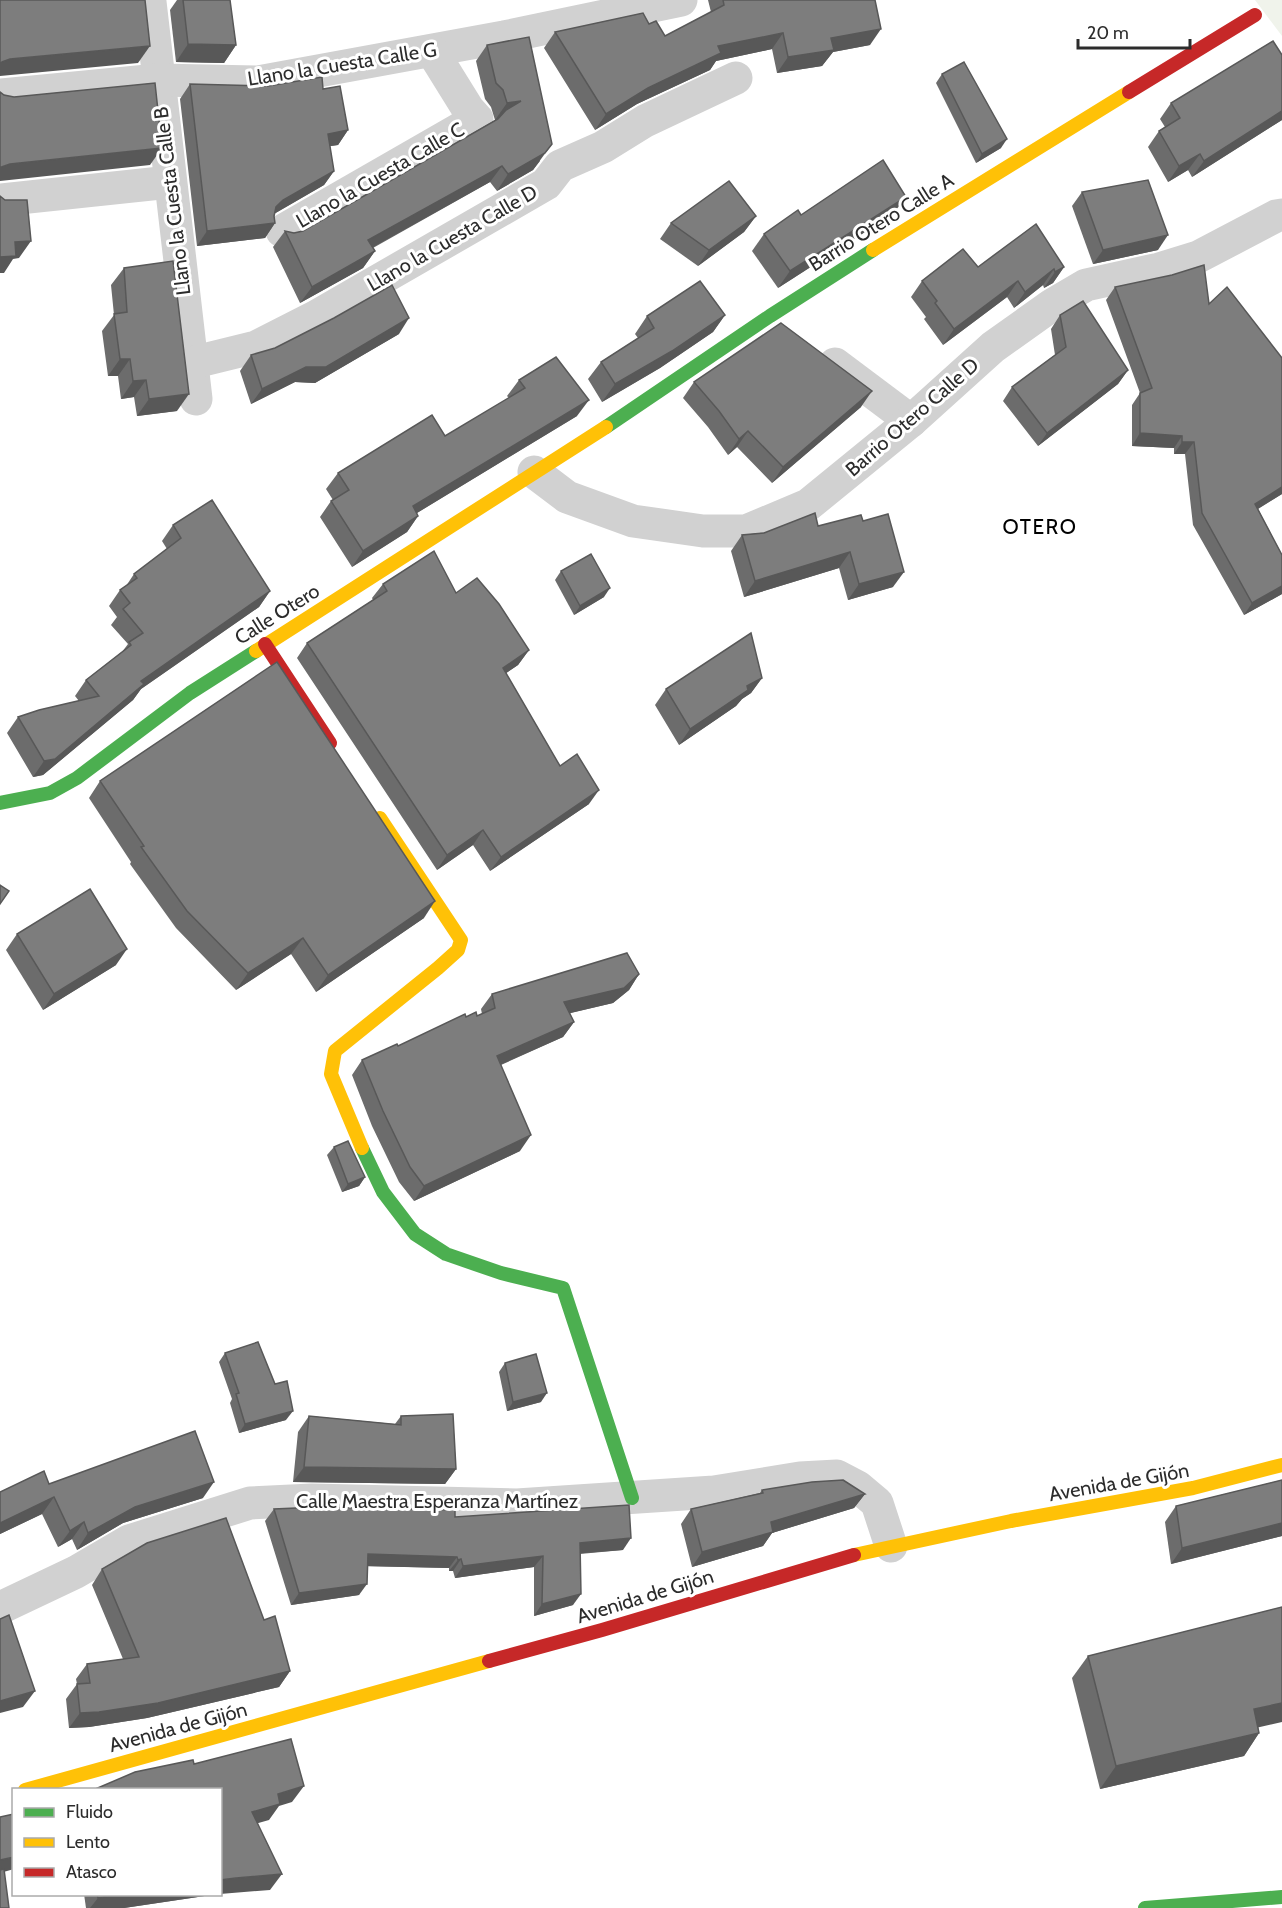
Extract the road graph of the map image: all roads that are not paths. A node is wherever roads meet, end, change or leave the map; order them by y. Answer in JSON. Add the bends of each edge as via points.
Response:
{"nodes":[{"id":1,"x":681,"y":0,"type":"edge"},
{"id":2,"x":150,"y":2,"type":"dead end"},
{"id":3,"x":1256,"y":15,"type":"dead end"},
{"id":4,"x":432,"y":51,"type":"junction"},
{"id":5,"x":736,"y":78,"type":"dead end"},
{"id":6,"x":158,"y":80,"type":"junction"},
{"id":7,"x":0,"y":95,"type":"edge"},
{"id":8,"x":170,"y":182,"type":"junction"},
{"id":9,"x":0,"y":200,"type":"edge"},
{"id":10,"x":1282,"y":215,"type":"edge"},
{"id":11,"x":282,"y":231,"type":"dead end"},
{"id":12,"x":770,"y":315,"type":"junction"},
{"id":13,"x":191,"y":363,"type":"junction"},
{"id":14,"x":195,"y":399,"type":"dead end"},
{"id":15,"x":910,"y":421,"type":"junction"},
{"id":16,"x":534,"y":472,"type":"junction"},
{"id":17,"x":265,"y":644,"type":"junction"},
{"id":18,"x":336,"y":751,"type":"edge"},
{"id":19,"x":0,"y":803,"type":"edge"},
{"id":20,"x":374,"y":809,"type":"edge"},
{"id":21,"x":1282,"y":1465,"type":"edge"},
{"id":22,"x":632,"y":1498,"type":"junction"},
{"id":23,"x":891,"y":1546,"type":"junction"},
{"id":24,"x":0,"y":1608,"type":"edge"},
{"id":25,"x":32,"y":1788,"type":"edge"},
{"id":26,"x":1282,"y":1897,"type":"edge"},
{"id":27,"x":1145,"y":1908,"type":"edge"}],
"edges":[{"from":1,"to":4,"type":"street","name":"Llano la Cuesta Calle G"},
{"from":2,"to":6,"type":"street","name":"Llano la Cuesta Calle B"},
{"from":3,"to":12,"type":"street","name":"Barrio Otero Calle A"},
{"from":4,"to":6,"type":"street","name":"Llano la Cuesta Calle G","via":[[258,82]]},
{"from":4,"to":11,"type":"street","name":"Llano la Cuesta Calle C","via":[[477,119]]},
{"from":5,"to":13,"type":"street","name":"Llano la Cuesta Calle D","via":[[560,166],[546,184],[315,317],[256,347]]},
{"from":6,"to":7,"type":"street","name":"Llano la Cuesta Calle G"},
{"from":6,"to":8,"type":"street","name":"Llano la Cuesta Calle B"},
{"from":8,"to":9,"type":"street"},
{"from":8,"to":13,"type":"street","name":"Llano la Cuesta Calle B"},
{"from":10,"to":15,"type":"street","name":"Barrio Otero Calle D","via":[[1198,257],[1086,285],[993,347]]},
{"from":12,"to":15,"type":"street"},
{"from":12,"to":16,"type":"street","name":"Barrio Otero Calle A"},
{"from":13,"to":14,"type":"street","name":"Llano la Cuesta Calle B"},
{"from":15,"to":16,"type":"street","name":"Barrio Otero Calle D","via":[[808,506],[746,531],[703,531],[633,521],[567,497]]},
{"from":16,"to":17,"type":"street","name":"Calle Otero"},
{"from":17,"to":18,"type":"street"},
{"from":17,"to":19,"type":"street","name":"Calle Otero","via":[[190,693],[77,778],[44,795]]},
{"from":20,"to":22,"type":"street","via":[[461,940],[458,950],[438,968],[335,1051],[331,1074],[383,1192],[415,1234],[446,1254],[563,1288]]},
{"from":21,"to":23,"type":"street","name":"Avenida de Gijón","via":[[1193,1488]]},
{"from":22,"to":23,"type":"street","name":"Calle Maestra Esperanza Martínez","via":[[837,1476],[858,1486],[878,1503]]},
{"from":22,"to":24,"type":"street","name":"Calle Maestra Esperanza Martínez","via":[[517,1505],[312,1500],[250,1503],[129,1541],[76,1572]]},
{"from":23,"to":25,"type":"street","name":"Avenida de Gijón"},
{"from":26,"to":27,"type":"street"}]}
